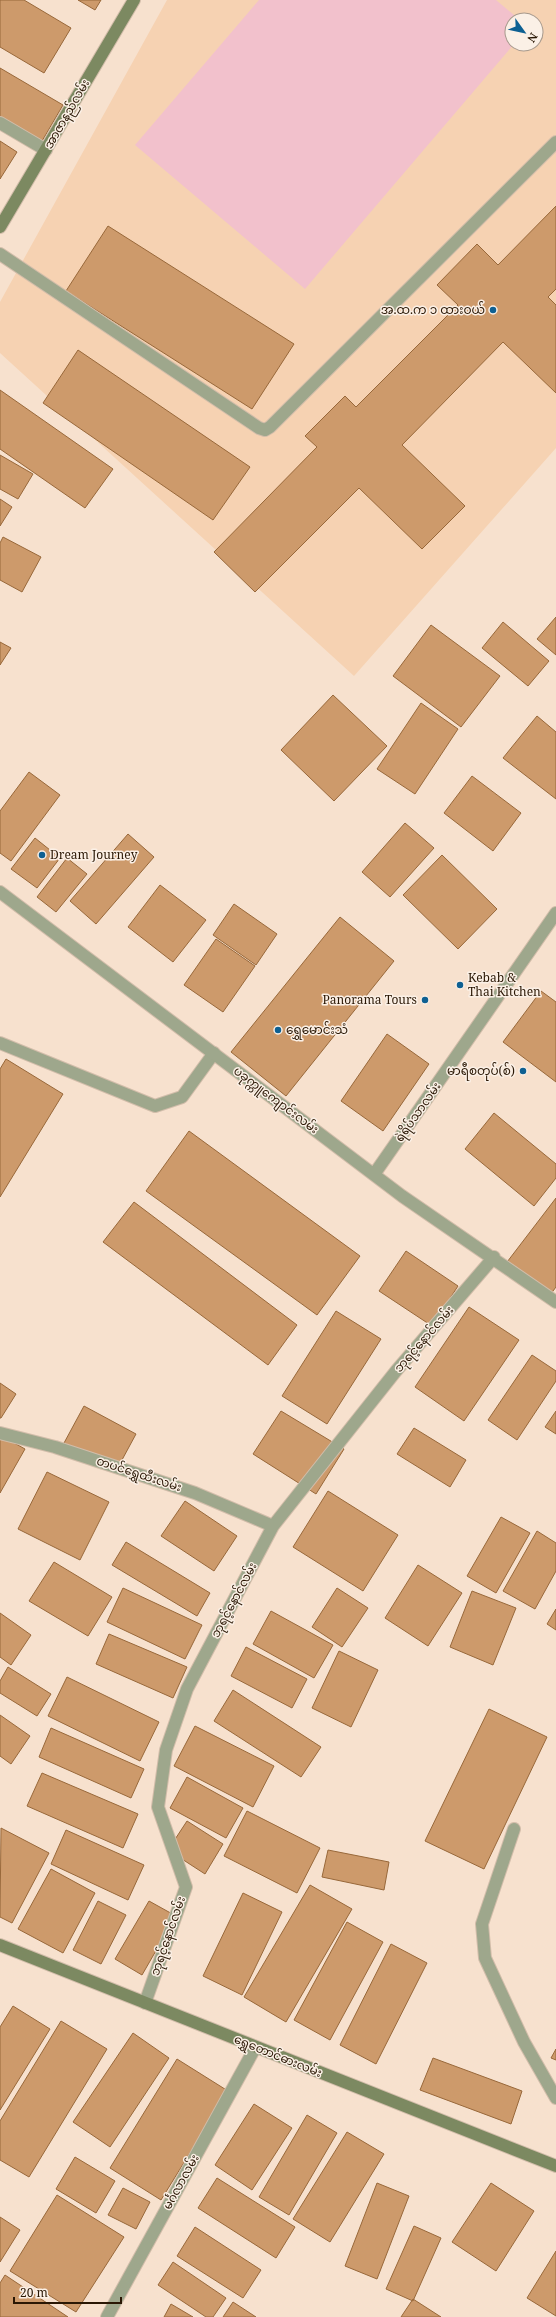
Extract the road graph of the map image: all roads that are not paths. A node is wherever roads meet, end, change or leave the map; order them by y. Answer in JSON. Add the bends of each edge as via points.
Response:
{"nodes":[{"id":1,"x":134,"y":0,"type":"edge"},
{"id":2,"x":0,"y":122,"type":"edge"},
{"id":3,"x":556,"y":142,"type":"edge"},
{"id":4,"x":46,"y":150,"type":"junction"},
{"id":5,"x":0,"y":227,"type":"edge"},
{"id":6,"x":0,"y":254,"type":"edge"},
{"id":7,"x":0,"y":892,"type":"edge"},
{"id":8,"x":556,"y":913,"type":"edge"},
{"id":9,"x":0,"y":1043,"type":"edge"},
{"id":10,"x":214,"y":1053,"type":"junction"},
{"id":11,"x":375,"y":1173,"type":"junction"},
{"id":12,"x":494,"y":1257,"type":"junction"},
{"id":13,"x":556,"y":1302,"type":"edge"},
{"id":14,"x":0,"y":1433,"type":"edge"},
{"id":15,"x":273,"y":1526,"type":"junction"},
{"id":16,"x":514,"y":1829,"type":"dead end"},
{"id":17,"x":0,"y":1945,"type":"edge"},
{"id":18,"x":145,"y":2003,"type":"junction"},
{"id":19,"x":255,"y":2048,"type":"junction"},
{"id":20,"x":556,"y":2098,"type":"edge"},
{"id":21,"x":556,"y":2166,"type":"edge"},
{"id":22,"x":107,"y":2317,"type":"edge"}],
"edges":[{"from":1,"to":4,"type":"street","name":"အာဇာနည်လမ်း"},
{"from":2,"to":4,"type":"street"},
{"from":3,"to":6,"type":"street","via":[[265,430]]},
{"from":4,"to":5,"type":"street","name":"အာဇာနည်လမ်း"},
{"from":7,"to":10,"type":"street","name":"ပခုက္ကူကျောင်းလမ်း"},
{"from":8,"to":11,"type":"street","name":"ရဲရိပ်သာလမ်း"},
{"from":9,"to":10,"type":"street","via":[[155,1106],[182,1097]]},
{"from":10,"to":11,"type":"street","name":"ပခုက္ကူကျောင်းလမ်း"},
{"from":11,"to":12,"type":"street","name":"ပခုက္ကူကျောင်းလမ်း","via":[[402,1196]]},
{"from":12,"to":13,"type":"street","name":"ပခုက္ကူကျောင်းလမ်း"},
{"from":12,"to":15,"type":"street","name":"ဘုရင့်နောင်လမ်း","via":[[396,1371]]},
{"from":14,"to":15,"type":"street","name":"တပင်ရွှေထီးလမ်း","via":[[55,1447],[195,1493]]},
{"from":15,"to":18,"type":"street","name":"ဘုရင့်နောင်လမ်း","via":[[187,1688],[166,1750],[158,1807],[186,1887]]},
{"from":16,"to":20,"type":"street","via":[[482,1924],[485,1958],[524,2042]]},
{"from":17,"to":18,"type":"street","name":"ရွှေတောင်ဓားလမ်း"},
{"from":18,"to":19,"type":"street","name":"ရွှေတောင်ဓားလမ်း"},
{"from":19,"to":21,"type":"street","name":"ရွှေတောင်ဓားလမ်း"},
{"from":19,"to":22,"type":"street","name":"မင်္ဂလာလမ်း"}]}
